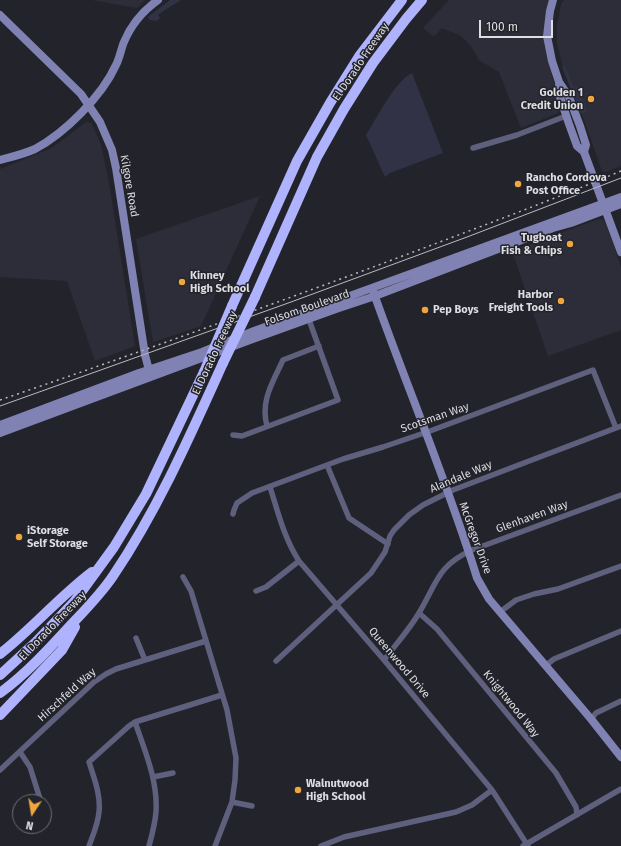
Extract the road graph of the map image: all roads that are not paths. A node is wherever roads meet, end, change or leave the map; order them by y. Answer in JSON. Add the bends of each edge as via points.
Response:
{"nodes":[{"id":1,"x":158,"y":0,"type":"edge"},
{"id":2,"x":402,"y":0,"type":"edge"},
{"id":3,"x":422,"y":0,"type":"edge"},
{"id":4,"x":553,"y":0,"type":"edge"},
{"id":5,"x":0,"y":15,"type":"edge"},
{"id":6,"x":559,"y":82,"type":"junction"},
{"id":7,"x":566,"y":90,"type":"junction"},
{"id":8,"x":89,"y":104,"type":"junction"},
{"id":9,"x":566,"y":116,"type":"junction"},
{"id":10,"x":473,"y":148,"type":"dead end"},
{"id":11,"x":585,"y":149,"type":"junction"},
{"id":12,"x":0,"y":160,"type":"edge"},
{"id":13,"x":621,"y":197,"type":"edge"},
{"id":14,"x":621,"y":204,"type":"edge"},
{"id":15,"x":604,"y":207,"type":"junction"},
{"id":16,"x":519,"y":234,"type":"junction"},
{"id":17,"x":496,"y":251,"type":"junction"},
{"id":18,"x":621,"y":252,"type":"edge"},
{"id":19,"x":373,"y":292,"type":"junction"},
{"id":20,"x":308,"y":316,"type":"junction"},
{"id":21,"x":318,"y":346,"type":"junction"},
{"id":22,"x":150,"y":374,"type":"junction"},
{"id":23,"x":267,"y":426,"type":"junction"},
{"id":24,"x":618,"y":427,"type":"edge"},
{"id":25,"x":2,"y":429,"type":"edge"},
{"id":26,"x":426,"y":433,"type":"junction"},
{"id":27,"x":233,"y":435,"type":"dead end"},
{"id":28,"x":327,"y":465,"type":"junction"},
{"id":29,"x":270,"y":486,"type":"junction"},
{"id":30,"x":447,"y":492,"type":"junction"},
{"id":31,"x":621,"y":495,"type":"edge"},
{"id":32,"x":233,"y":514,"type":"dead end"},
{"id":33,"x":388,"y":544,"type":"junction"},
{"id":34,"x":469,"y":552,"type":"junction"},
{"id":35,"x":299,"y":561,"type":"junction"},
{"id":36,"x":103,"y":564,"type":"junction"},
{"id":37,"x":621,"y":566,"type":"edge"},
{"id":38,"x":183,"y":577,"type":"dead end"},
{"id":39,"x":256,"y":591,"type":"dead end"},
{"id":40,"x":337,"y":605,"type":"junction"},
{"id":41,"x":500,"y":612,"type":"junction"},
{"id":42,"x":83,"y":613,"type":"junction"},
{"id":43,"x":419,"y":613,"type":"junction"},
{"id":44,"x":621,"y":631,"type":"edge"},
{"id":45,"x":136,"y":638,"type":"dead end"},
{"id":46,"x":206,"y":641,"type":"junction"},
{"id":47,"x":0,"y":654,"type":"edge"},
{"id":48,"x":145,"y":660,"type":"junction"},
{"id":49,"x":384,"y":660,"type":"junction"},
{"id":50,"x":276,"y":661,"type":"dead end"},
{"id":51,"x":545,"y":666,"type":"junction"},
{"id":52,"x":0,"y":675,"type":"edge"},
{"id":53,"x":0,"y":693,"type":"edge"},
{"id":54,"x":222,"y":695,"type":"junction"},
{"id":55,"x":13,"y":701,"type":"junction"},
{"id":56,"x":621,"y":701,"type":"edge"},
{"id":57,"x":0,"y":710,"type":"edge"},
{"id":58,"x":0,"y":715,"type":"edge"},
{"id":59,"x":591,"y":719,"type":"junction"},
{"id":60,"x":135,"y":722,"type":"junction"},
{"id":61,"x":20,"y":752,"type":"junction"},
{"id":62,"x":621,"y":757,"type":"edge"},
{"id":63,"x":0,"y":770,"type":"edge"},
{"id":64,"x":173,"y":773,"type":"dead end"},
{"id":65,"x":152,"y":776,"type":"junction"},
{"id":66,"x":621,"y":789,"type":"edge"},
{"id":67,"x":492,"y":790,"type":"junction"},
{"id":68,"x":39,"y":794,"type":"edge"},
{"id":69,"x":232,"y":802,"type":"junction"},
{"id":70,"x":252,"y":806,"type":"dead end"},
{"id":71,"x":577,"y":815,"type":"junction"},
{"id":72,"x":335,"y":844,"type":"edge"},
{"id":73,"x":526,"y":845,"type":"edge"},
{"id":74,"x":89,"y":846,"type":"edge"},
{"id":75,"x":149,"y":846,"type":"edge"},
{"id":76,"x":215,"y":846,"type":"edge"},
{"id":77,"x":322,"y":846,"type":"edge"}],
"edges":[{"from":1,"to":8,"type":"street","via":[[131,28],[117,64]]},
{"from":2,"to":36,"type":"highway","name":"El Dorado Freeway","bridge":true,"via":[[360,55],[297,161],[204,372],[146,494]]},
{"from":3,"to":42,"type":"highway","name":"El Dorado Freeway","bridge":true,"via":[[373,63],[344,109],[318,157],[170,478],[113,577]]},
{"from":4,"to":6,"type":"street","via":[[547,36]]},
{"from":5,"to":8,"type":"street","name":"Kilgore Road","via":[[58,70]]},
{"from":6,"to":7,"type":"street"},
{"from":6,"to":9,"type":"street","via":[[560,97]]},
{"from":7,"to":9,"type":"street","via":[[564,95],[569,110]]},
{"from":7,"to":11,"type":"street"},
{"from":8,"to":12,"type":"street","via":[[58,133],[34,149]]},
{"from":8,"to":22,"type":"street","name":"Kilgore Road","via":[[108,140],[115,163]]},
{"from":9,"to":10,"type":"street","via":[[517,135]]},
{"from":9,"to":11,"type":"street","via":[[577,146]]},
{"from":11,"to":15,"type":"street"},
{"from":13,"to":15,"type":"street","name":"Folsom Boulevard"},
{"from":14,"to":15,"type":"street","name":"Folsom Boulevard"},
{"from":15,"to":16,"type":"street","name":"Folsom Boulevard"},
{"from":15,"to":17,"type":"street","name":"Folsom Boulevard"},
{"from":15,"to":18,"type":"street"},
{"from":16,"to":17,"type":"street","via":[[515,239],[498,246]]},
{"from":16,"to":19,"type":"street","name":"Folsom Boulevard"},
{"from":17,"to":19,"type":"street","name":"Folsom Boulevard"},
{"from":19,"to":20,"type":"street","name":"Folsom Boulevard"},
{"from":19,"to":26,"type":"street","name":"McGregor Drive"},
{"from":20,"to":21,"type":"street"},
{"from":20,"to":22,"type":"street","name":"Folsom Boulevard"},
{"from":21,"to":23,"type":"street","via":[[283,360],[264,404]]},
{"from":21,"to":23,"type":"street","via":[[338,400]]},
{"from":22,"to":25,"type":"street","name":"Folsom Boulevard"},
{"from":22,"to":25,"type":"street","name":"Folsom Boulevard","via":[[21,417],[16,423]]},
{"from":23,"to":27,"type":"street","via":[[242,436]]},
{"from":24,"to":26,"type":"street","name":"Scotsman Way","via":[[593,370]]},
{"from":24,"to":30,"type":"street","name":"Alandale Way"},
{"from":26,"to":28,"type":"street","name":"Scotsman Way"},
{"from":26,"to":30,"type":"street","name":"McGregor Drive"},
{"from":28,"to":29,"type":"street","name":"Scotsman Way"},
{"from":28,"to":33,"type":"street","via":[[349,518]]},
{"from":29,"to":32,"type":"street","name":"Scotsman Way","via":[[243,499],[235,506]]},
{"from":29,"to":35,"type":"street","name":"Queenwood Drive","via":[[284,532]]},
{"from":30,"to":33,"type":"street","name":"Alandale Way","via":[[410,515],[390,536]]},
{"from":30,"to":34,"type":"street","name":"McGregor Drive"},
{"from":31,"to":34,"type":"street","name":"Glenhaven Way"},
{"from":33,"to":40,"type":"street","name":"Alandale Way","via":[[371,573]]},
{"from":34,"to":41,"type":"street","name":"McGregor Drive","via":[[483,590]]},
{"from":34,"to":43,"type":"street","name":"Glenhaven Way","via":[[453,560],[442,571]]},
{"from":35,"to":39,"type":"street","via":[[266,587]]},
{"from":35,"to":40,"type":"street","name":"Queenwood Drive"},
{"from":36,"to":47,"type":"highway","via":[[77,583]]},
{"from":36,"to":52,"type":"highway","name":"El Dorado Freeway","via":[[74,602]]},
{"from":37,"to":41,"type":"street","via":[[558,590],[516,600]]},
{"from":38,"to":46,"type":"street","via":[[191,591]]},
{"from":40,"to":49,"type":"street","name":"Queenwood Drive"},
{"from":40,"to":50,"type":"street","name":"Alandale Way"},
{"from":41,"to":51,"type":"street","name":"McGregor Drive"},
{"from":42,"to":53,"type":"highway","name":"El Dorado Freeway","via":[[45,653]]},
{"from":42,"to":55,"type":"highway","via":[[62,650]]},
{"from":43,"to":49,"type":"street","name":"Glenhaven Way"},
{"from":43,"to":71,"type":"street","name":"Knightwood Way","via":[[437,629],[556,774],[576,807]]},
{"from":44,"to":51,"type":"street","via":[[554,659]]},
{"from":45,"to":48,"type":"street"},
{"from":46,"to":48,"type":"street","name":"Hirschfeld Way"},
{"from":46,"to":54,"type":"street"},
{"from":48,"to":61,"type":"street","name":"Hirschfeld Way","via":[[116,669],[100,678]]},
{"from":49,"to":67,"type":"street","name":"Queenwood Drive"},
{"from":51,"to":59,"type":"street","name":"McGregor Drive"},
{"from":54,"to":60,"type":"street"},
{"from":54,"to":69,"type":"street","via":[[236,758]]},
{"from":55,"to":57,"type":"highway"},
{"from":55,"to":58,"type":"highway"},
{"from":56,"to":59,"type":"street","via":[[596,712]]},
{"from":59,"to":62,"type":"street","name":"McGregor Drive"},
{"from":60,"to":65,"type":"street"},
{"from":60,"to":74,"type":"street","via":[[89,762],[100,804],[98,821]]},
{"from":61,"to":63,"type":"street","name":"Hirschfeld Way"},
{"from":61,"to":68,"type":"street","via":[[30,767]]},
{"from":64,"to":65,"type":"street"},
{"from":65,"to":75,"type":"street","via":[[156,812]]},
{"from":66,"to":71,"type":"street"},
{"from":67,"to":72,"type":"street","via":[[472,805],[456,812],[344,837]]},
{"from":67,"to":73,"type":"street","name":"Queenwood Drive"},
{"from":69,"to":70,"type":"street"},
{"from":69,"to":76,"type":"street"},
{"from":71,"to":73,"type":"street"},
{"from":72,"to":77,"type":"street"}]}
